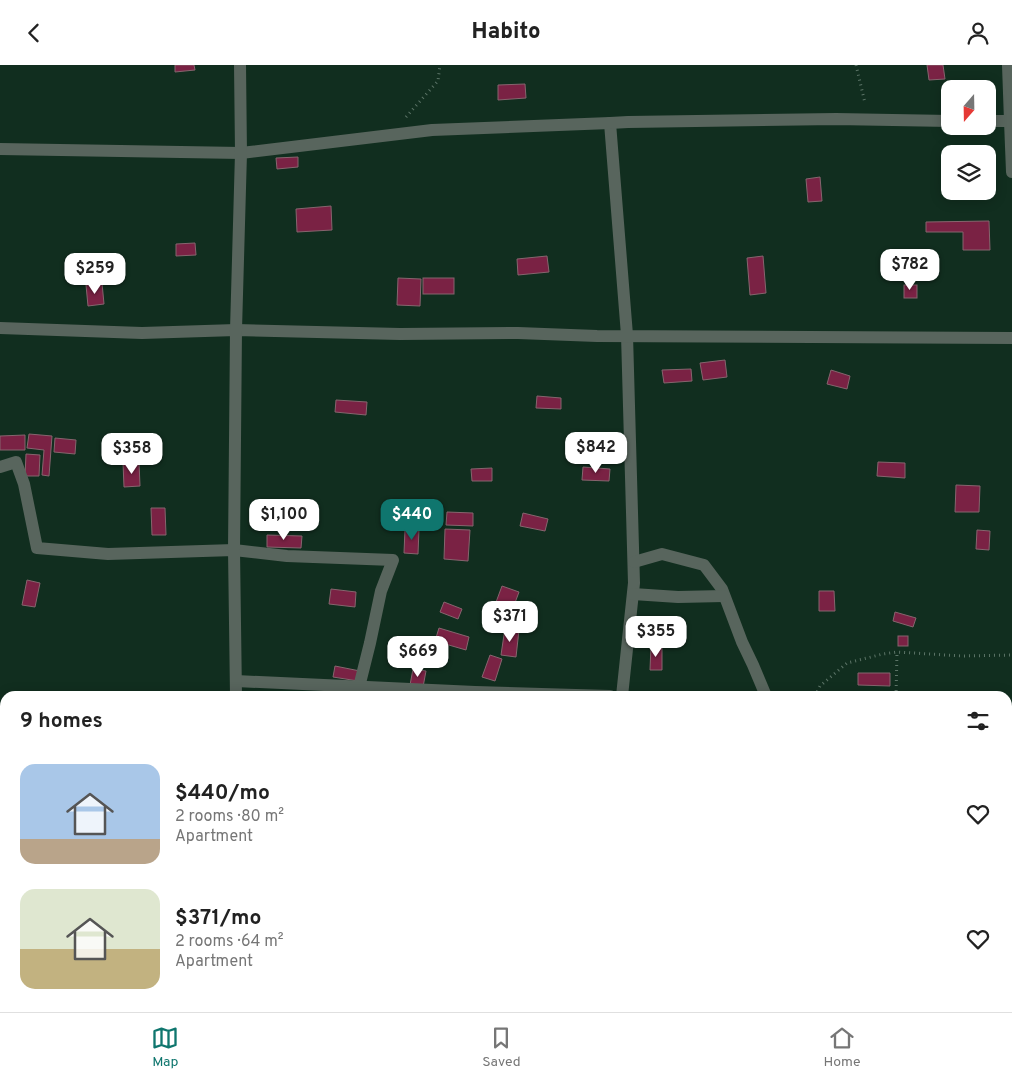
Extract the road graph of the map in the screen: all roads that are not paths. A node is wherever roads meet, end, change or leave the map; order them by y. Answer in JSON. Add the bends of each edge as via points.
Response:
{"nodes":[{"id":1,"x":240,"y":65,"type":"edge"},
{"id":2,"x":1008,"y":65,"type":"edge"},
{"id":3,"x":941,"y":121,"type":"edge"},
{"id":4,"x":996,"y":121,"type":"edge"},
{"id":5,"x":1011,"y":121,"type":"edge"},
{"id":6,"x":610,"y":123,"type":"junction"},
{"id":7,"x":0,"y":149,"type":"edge"},
{"id":8,"x":240,"y":153,"type":"junction"},
{"id":9,"x":1012,"y":172,"type":"edge"},
{"id":10,"x":0,"y":328,"type":"edge"},
{"id":11,"x":236,"y":330,"type":"junction"},
{"id":12,"x":627,"y":335,"type":"junction"},
{"id":13,"x":1012,"y":338,"type":"edge"},
{"id":14,"x":0,"y":467,"type":"edge"},
{"id":15,"x":234,"y":550,"type":"junction"},
{"id":16,"x":634,"y":562,"type":"junction"},
{"id":17,"x":633,"y":594,"type":"junction"},
{"id":18,"x":724,"y":596,"type":"junction"},
{"id":19,"x":236,"y":681,"type":"junction"},
{"id":20,"x":359,"y":687,"type":"junction"},
{"id":21,"x":236,"y":691,"type":"edge"},
{"id":22,"x":471,"y":691,"type":"edge"},
{"id":23,"x":623,"y":691,"type":"edge"},
{"id":24,"x":764,"y":691,"type":"edge"}],
"edges":[{"from":1,"to":8,"type":"street"},
{"from":2,"to":5,"type":"street"},
{"from":3,"to":6,"type":"street"},
{"from":4,"to":5,"type":"street"},
{"from":5,"to":9,"type":"street"},
{"from":6,"to":8,"type":"street","via":[[432,130]]},
{"from":6,"to":12,"type":"street"},
{"from":7,"to":8,"type":"street"},
{"from":8,"to":11,"type":"street"},
{"from":10,"to":11,"type":"street","via":[[142,333]]},
{"from":11,"to":12,"type":"street"},
{"from":11,"to":15,"type":"street"},
{"from":12,"to":13,"type":"street"},
{"from":12,"to":16,"type":"street"},
{"from":14,"to":15,"type":"street","via":[[16,462],[37,547],[108,554]]},
{"from":15,"to":19,"type":"street"},
{"from":15,"to":20,"type":"street","via":[[288,556],[393,560],[381,591]]},
{"from":16,"to":17,"type":"street"},
{"from":16,"to":18,"type":"street","via":[[662,554],[704,565]]},
{"from":17,"to":18,"type":"street"},
{"from":17,"to":23,"type":"street"},
{"from":18,"to":24,"type":"street"},
{"from":19,"to":20,"type":"street"},
{"from":19,"to":21,"type":"street"},
{"from":20,"to":22,"type":"street"}]}
